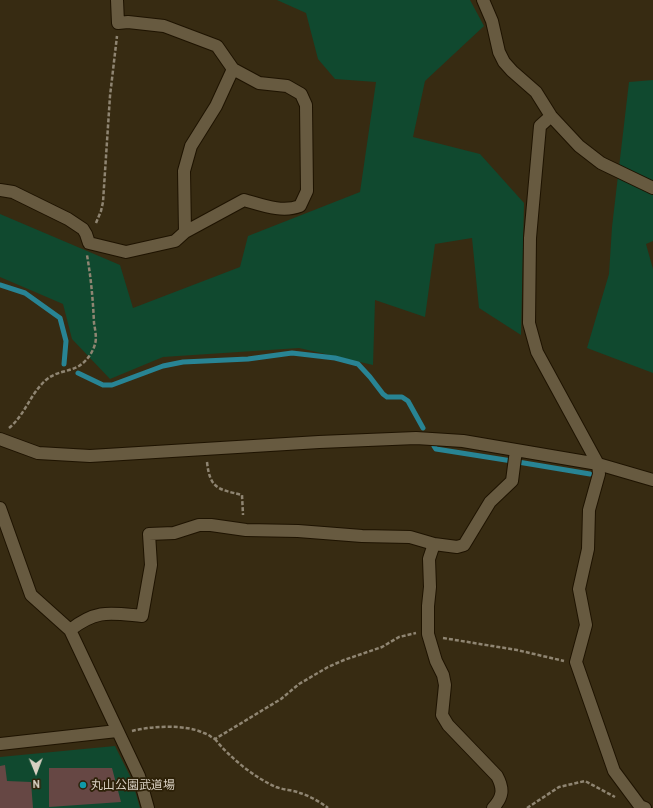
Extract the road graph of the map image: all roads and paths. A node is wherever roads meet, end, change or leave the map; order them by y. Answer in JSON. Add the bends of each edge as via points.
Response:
{"nodes":[{"id":1,"x":117,"y":0,"type":"edge"},
{"id":2,"x":483,"y":0,"type":"edge"},
{"id":3,"x":118,"y":23,"type":"junction"},
{"id":4,"x":233,"y":69,"type":"junction"},
{"id":5,"x":550,"y":116,"type":"junction"},
{"id":6,"x":653,"y":188,"type":"edge"},
{"id":7,"x":0,"y":190,"type":"edge"},
{"id":8,"x":185,"y":232,"type":"junction"},
{"id":9,"x":88,"y":239,"type":"junction"},
{"id":10,"x":0,"y":439,"type":"edge"},
{"id":11,"x":205,"y":449,"type":"junction"},
{"id":12,"x":516,"y":450,"type":"junction"},
{"id":13,"x":598,"y":464,"type":"junction"},
{"id":14,"x":653,"y":480,"type":"edge"},
{"id":15,"x":0,"y":508,"type":"edge"},
{"id":16,"x":243,"y":530,"type":"junction"},
{"id":17,"x":434,"y":544,"type":"junction"},
{"id":18,"x":70,"y":630,"type":"junction"},
{"id":19,"x":428,"y":634,"type":"junction"},
{"id":20,"x":576,"y":662,"type":"junction"},
{"id":21,"x":118,"y":734,"type":"junction"},
{"id":22,"x":215,"y":739,"type":"junction"},
{"id":23,"x":0,"y":744,"type":"edge"},
{"id":24,"x":617,"y":797,"type":"dead end"},
{"id":25,"x":148,"y":808,"type":"edge"},
{"id":26,"x":328,"y":808,"type":"edge"},
{"id":27,"x":493,"y":808,"type":"edge"},
{"id":28,"x":527,"y":808,"type":"edge"},
{"id":29,"x":644,"y":808,"type":"edge"}],
"edges":[{"from":1,"to":3,"type":"street"},
{"from":2,"to":5,"type":"street","via":[[502,57],[512,71],[536,92]]},
{"from":3,"to":4,"type":"street","via":[[164,26],[217,46]]},
{"from":3,"to":9,"type":"path","via":[[103,202]]},
{"from":4,"to":8,"type":"street","via":[[216,106],[191,146],[184,171]]},
{"from":4,"to":8,"type":"street","via":[[259,83],[287,86],[301,94],[306,105],[306,191],[300,206],[293,209],[276,209],[244,200]]},
{"from":5,"to":6,"type":"street","via":[[601,163]]},
{"from":5,"to":13,"type":"street","via":[[540,126],[536,163],[530,238],[529,323],[537,352]]},
{"from":7,"to":9,"type":"street","via":[[13,192],[68,219],[83,229]]},
{"from":8,"to":9,"type":"street","via":[[175,241],[126,252]]},
{"from":9,"to":10,"type":"path","via":[[86,253],[92,282],[96,343],[90,356],[79,366],[54,374],[46,380],[35,392],[22,415]]},
{"from":10,"to":11,"type":"street","via":[[38,452],[90,456]]},
{"from":11,"to":12,"type":"street","via":[[416,438],[463,441]]},
{"from":11,"to":16,"type":"path","via":[[211,481],[217,487],[242,495]]},
{"from":12,"to":13,"type":"street"},
{"from":12,"to":17,"type":"street","via":[[512,481],[490,502],[464,545],[457,547]]},
{"from":13,"to":14,"type":"street"},
{"from":13,"to":20,"type":"street","via":[[589,510],[588,549],[579,589],[586,625]]},
{"from":15,"to":18,"type":"street","via":[[31,595]]},
{"from":16,"to":17,"type":"street","via":[[410,537]]},
{"from":16,"to":18,"type":"street","via":[[199,525],[174,533],[149,534],[151,565],[142,616],[97,614]]},
{"from":17,"to":19,"type":"street","via":[[429,559]]},
{"from":18,"to":21,"type":"street"},
{"from":19,"to":20,"type":"path"},
{"from":19,"to":22,"type":"path","via":[[423,631],[399,637],[382,647],[328,667]]},
{"from":19,"to":27,"type":"street","via":[[445,685],[442,715],[448,725],[497,776],[502,785],[501,795]]},
{"from":20,"to":29,"type":"street","via":[[614,771]]},
{"from":21,"to":22,"type":"path","via":[[147,728],[179,728],[203,732]]},
{"from":21,"to":23,"type":"street"},
{"from":21,"to":25,"type":"street","via":[[138,776]]},
{"from":22,"to":26,"type":"path","via":[[236,761],[264,781],[301,793]]},
{"from":24,"to":28,"type":"path","via":[[584,781],[559,787]]}]}
